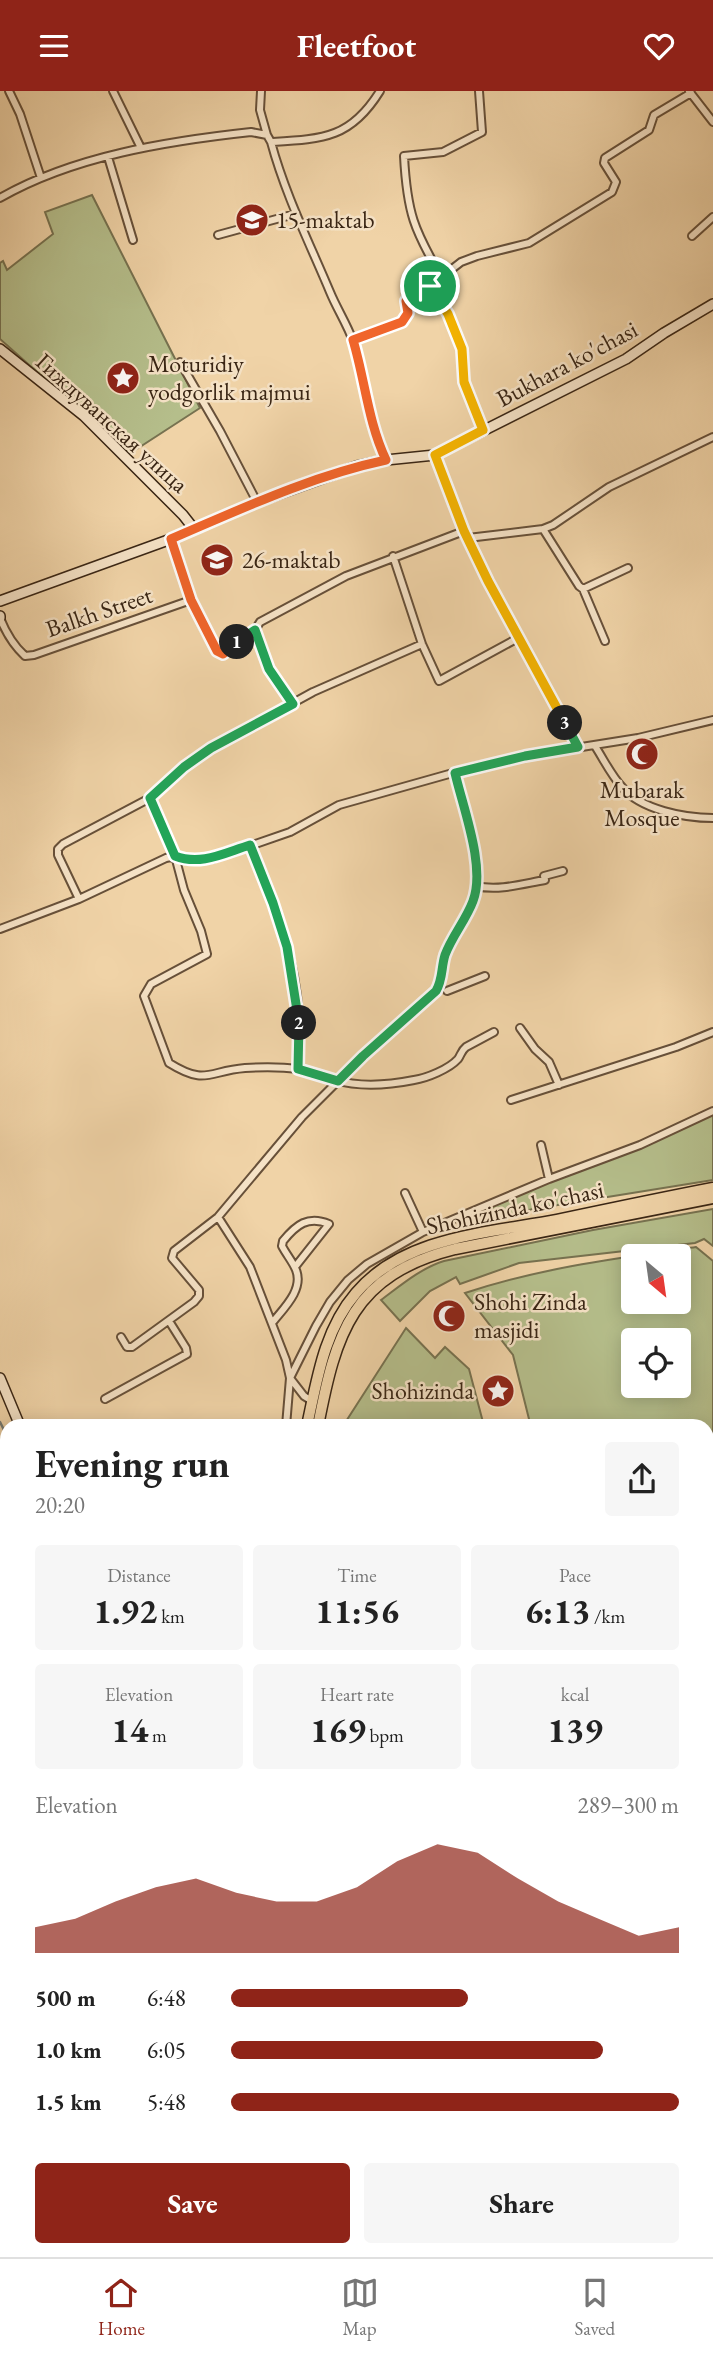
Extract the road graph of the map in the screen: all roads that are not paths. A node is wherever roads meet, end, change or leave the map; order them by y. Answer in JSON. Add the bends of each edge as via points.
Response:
{"nodes":[{"id":1,"x":9,"y":91,"type":"edge"},
{"id":2,"x":113,"y":91,"type":"edge"},
{"id":3,"x":261,"y":91,"type":"edge"},
{"id":4,"x":380,"y":91,"type":"edge"},
{"id":5,"x":479,"y":91,"type":"edge"},
{"id":6,"x":690,"y":92,"type":"edge"},
{"id":7,"x":713,"y":122,"type":"edge"},
{"id":8,"x":267,"y":135,"type":"junction"},
{"id":9,"x":271,"y":142,"type":"junction"},
{"id":10,"x":141,"y":148,"type":"junction"},
{"id":11,"x":108,"y":157,"type":"junction"},
{"id":12,"x":41,"y":178,"type":"junction"},
{"id":13,"x":0,"y":198,"type":"edge"},
{"id":14,"x":295,"y":214,"type":"junction"},
{"id":15,"x":713,"y":217,"type":"edge"},
{"id":16,"x":218,"y":235,"type":"dead end"},
{"id":17,"x":692,"y":236,"type":"dead end"},
{"id":18,"x":133,"y":240,"type":"dead end"},
{"id":19,"x":442,"y":278,"type":"junction"},
{"id":20,"x":430,"y":286,"type":"junction"},
{"id":21,"x":713,"y":304,"type":"edge"},
{"id":22,"x":353,"y":340,"type":"junction"},
{"id":23,"x":0,"y":349,"type":"edge"},
{"id":24,"x":180,"y":362,"type":"dead end"},
{"id":25,"x":483,"y":430,"type":"junction"},
{"id":26,"x":713,"y":437,"type":"edge"},
{"id":27,"x":435,"y":455,"type":"junction"},
{"id":28,"x":386,"y":460,"type":"junction"},
{"id":29,"x":257,"y":502,"type":"junction"},
{"id":30,"x":194,"y":529,"type":"junction"},
{"id":31,"x":543,"y":529,"type":"junction"},
{"id":32,"x":464,"y":531,"type":"junction"},
{"id":33,"x":468,"y":538,"type":"junction"},
{"id":34,"x":171,"y":539,"type":"junction"},
{"id":35,"x":393,"y":556,"type":"junction"},
{"id":36,"x":628,"y":568,"type":"dead end"},
{"id":37,"x":583,"y":589,"type":"junction"},
{"id":38,"x":191,"y":600,"type":"junction"},
{"id":39,"x":0,"y":601,"type":"edge"},
{"id":40,"x":0,"y":617,"type":"edge"},
{"id":41,"x":255,"y":630,"type":"junction"},
{"id":42,"x":518,"y":638,"type":"junction"},
{"id":43,"x":605,"y":641,"type":"dead end"},
{"id":44,"x":422,"y":644,"type":"junction"},
{"id":45,"x":293,"y":704,"type":"junction"},
{"id":46,"x":713,"y":720,"type":"edge"},
{"id":47,"x":595,"y":746,"type":"junction"},
{"id":48,"x":578,"y":747,"type":"junction"},
{"id":49,"x":455,"y":773,"type":"junction"},
{"id":50,"x":150,"y":798,"type":"junction"},
{"id":51,"x":713,"y":818,"type":"edge"},
{"id":52,"x":250,"y":845,"type":"junction"},
{"id":53,"x":175,"y":856,"type":"junction"},
{"id":54,"x":563,"y":871,"type":"dead end"},
{"id":55,"x":476,"y":886,"type":"junction"},
{"id":56,"x":79,"y":899,"type":"junction"},
{"id":57,"x":0,"y":929,"type":"edge"},
{"id":58,"x":485,"y":977,"type":"dead end"},
{"id":59,"x":447,"y":991,"type":"dead end"},
{"id":60,"x":520,"y":1028,"type":"dead end"},
{"id":61,"x":494,"y":1032,"type":"dead end"},
{"id":62,"x":713,"y":1032,"type":"edge"},
{"id":63,"x":298,"y":1069,"type":"junction"},
{"id":64,"x":338,"y":1081,"type":"junction"},
{"id":65,"x":559,"y":1085,"type":"junction"},
{"id":66,"x":511,"y":1100,"type":"dead end"},
{"id":67,"x":713,"y":1111,"type":"edge"},
{"id":68,"x":541,"y":1145,"type":"dead end"},
{"id":69,"x":549,"y":1179,"type":"junction"},
{"id":70,"x":713,"y":1188,"type":"edge"},
{"id":71,"x":405,"y":1193,"type":"dead end"},
{"id":72,"x":713,"y":1198,"type":"edge"},
{"id":73,"x":218,"y":1217,"type":"junction"},
{"id":74,"x":423,"y":1232,"type":"junction"},
{"id":75,"x":295,"y":1267,"type":"junction"},
{"id":76,"x":169,"y":1321,"type":"junction"},
{"id":77,"x":271,"y":1323,"type":"junction"},
{"id":78,"x":121,"y":1337,"type":"dead end"},
{"id":79,"x":0,"y":1378,"type":"edge"},
{"id":80,"x":290,"y":1378,"type":"junction"},
{"id":81,"x":105,"y":1399,"type":"dead end"},
{"id":82,"x":312,"y":1401,"type":"junction"},
{"id":83,"x":17,"y":1419,"type":"edge"},
{"id":84,"x":287,"y":1419,"type":"edge"},
{"id":85,"x":308,"y":1419,"type":"edge"},
{"id":86,"x":319,"y":1419,"type":"edge"}],
"edges":[{"from":1,"to":12,"type":"street"},
{"from":2,"to":10,"type":"street"},
{"from":3,"to":8,"type":"street","via":[[260,110]]},
{"from":4,"to":9,"type":"street","via":[[363,116],[342,131]]},
{"from":5,"to":19,"type":"street","via":[[482,132],[443,152],[404,156],[411,219]]},
{"from":6,"to":7,"type":"street"},
{"from":6,"to":19,"type":"street","via":[[654,115],[649,130],[605,158],[616,182],[612,192],[529,243],[461,262]]},
{"from":8,"to":9,"type":"street"},
{"from":8,"to":10,"type":"street","via":[[251,132]]},
{"from":9,"to":14,"type":"street"},
{"from":10,"to":11,"type":"street"},
{"from":11,"to":12,"type":"street"},
{"from":11,"to":18,"type":"street"},
{"from":12,"to":13,"type":"street"},
{"from":14,"to":16,"type":"street"},
{"from":14,"to":22,"type":"street"},
{"from":15,"to":17,"type":"street"},
{"from":19,"to":20,"type":"street"},
{"from":20,"to":22,"type":"street","via":[[408,298],[408,313],[402,322]]},
{"from":20,"to":25,"type":"street","via":[[462,349],[464,382]]},
{"from":21,"to":25,"type":"street","name":"Bukhara ko'chasi","via":[[626,359]]},
{"from":22,"to":28,"type":"street","via":[[376,440]]},
{"from":23,"to":30,"type":"street","name":"Гиждуванская улица","via":[[84,417]]},
{"from":24,"to":29,"type":"street"},
{"from":25,"to":27,"type":"street","name":"Bukhara ko'chasi"},
{"from":26,"to":31,"type":"street","via":[[609,487]]},
{"from":27,"to":28,"type":"street","name":"Bukhara ko'chasi"},
{"from":27,"to":32,"type":"street"},
{"from":28,"to":29,"type":"street","name":"Bukhara ko'chasi"},
{"from":29,"to":30,"type":"street","name":"Bukhara ko'chasi"},
{"from":30,"to":34,"type":"street","name":"Bukhara ko'chasi"},
{"from":31,"to":33,"type":"street"},
{"from":31,"to":37,"type":"street"},
{"from":32,"to":33,"type":"street"},
{"from":32,"to":35,"type":"street"},
{"from":33,"to":42,"type":"street"},
{"from":34,"to":38,"type":"street"},
{"from":34,"to":39,"type":"street","name":"Bukhara ko'chasi"},
{"from":35,"to":41,"type":"street","via":[[315,590],[260,622]]},
{"from":35,"to":44,"type":"street"},
{"from":36,"to":37,"type":"street"},
{"from":37,"to":43,"type":"street"},
{"from":38,"to":40,"type":"street","name":"Balkh Street","via":[[25,656]]},
{"from":38,"to":41,"type":"street","via":[[220,653]]},
{"from":41,"to":45,"type":"street","via":[[269,669]]},
{"from":42,"to":44,"type":"street","via":[[439,681]]},
{"from":42,"to":48,"type":"street"},
{"from":44,"to":45,"type":"street"},
{"from":45,"to":50,"type":"street","via":[[211,748]]},
{"from":46,"to":47,"type":"street"},
{"from":47,"to":48,"type":"street"},
{"from":47,"to":51,"type":"street","via":[[623,789],[642,803]]},
{"from":48,"to":49,"type":"street"},
{"from":49,"to":52,"type":"street","via":[[339,805],[290,832]]},
{"from":49,"to":55,"type":"street","via":[[475,860]]},
{"from":50,"to":53,"type":"street"},
{"from":50,"to":56,"type":"street","via":[[58,849]]},
{"from":52,"to":53,"type":"street","via":[[212,859],[189,862]]},
{"from":52,"to":63,"type":"street","via":[[292,969],[299,1015]]},
{"from":53,"to":56,"type":"street"},
{"from":53,"to":63,"type":"street","via":[[207,954],[151,984],[144,996],[169,1063],[197,1077],[245,1068]]},
{"from":54,"to":55,"type":"street","via":[[514,886]]},
{"from":55,"to":64,"type":"street","via":[[446,953],[442,982],[436,991]]},
{"from":56,"to":57,"type":"street"},
{"from":58,"to":59,"type":"street"},
{"from":60,"to":65,"type":"street","via":[[549,1062]]},
{"from":61,"to":64,"type":"street","via":[[462,1049],[459,1058],[443,1069],[415,1080],[374,1085]]},
{"from":62,"to":65,"type":"street"},
{"from":63,"to":64,"type":"street"},
{"from":64,"to":73,"type":"street"},
{"from":65,"to":66,"type":"street"},
{"from":67,"to":69,"type":"street"},
{"from":68,"to":69,"type":"street"},
{"from":69,"to":74,"type":"street"},
{"from":70,"to":82,"type":"main road","name":"Shohizinda ko'chasi","via":[[453,1239],[401,1259],[366,1282],[340,1316]]},
{"from":71,"to":74,"type":"street"},
{"from":72,"to":86,"type":"main road","name":"Shohizinda ko'chasi","via":[[455,1249],[388,1278],[361,1303],[342,1334]]},
{"from":73,"to":76,"type":"street","via":[[172,1255],[199,1296]]},
{"from":73,"to":77,"type":"street","via":[[250,1267]]},
{"from":74,"to":80,"type":"street","via":[[348,1280],[330,1301]]},
{"from":75,"to":75,"type":"street","via":[[320,1234],[329,1224],[308,1219],[283,1241]]},
{"from":75,"to":77,"type":"street","via":[[297,1289]]},
{"from":76,"to":78,"type":"street","via":[[130,1347]]},
{"from":76,"to":81,"type":"street","via":[[187,1354]]},
{"from":77,"to":80,"type":"street"},
{"from":79,"to":83,"type":"street"},
{"from":80,"to":82,"type":"street"},
{"from":80,"to":84,"type":"street"},
{"from":82,"to":85,"type":"main road","name":"Shohizinda ko'chasi"}]}
